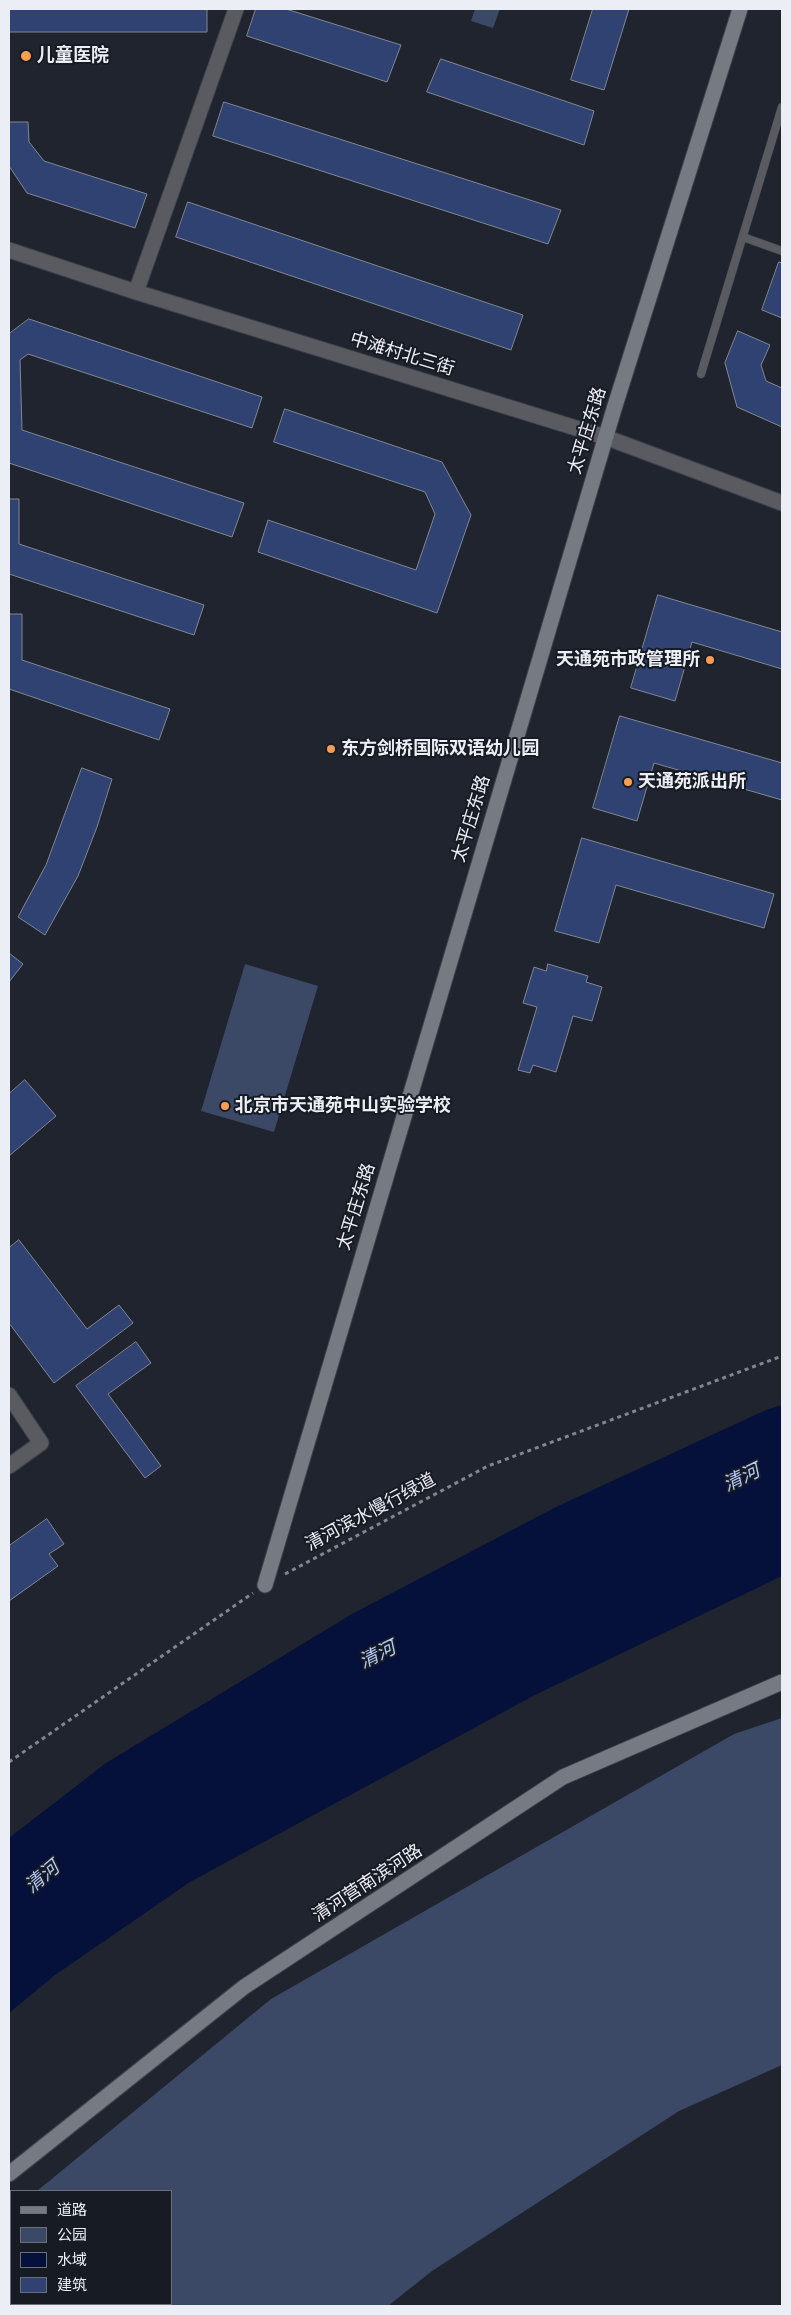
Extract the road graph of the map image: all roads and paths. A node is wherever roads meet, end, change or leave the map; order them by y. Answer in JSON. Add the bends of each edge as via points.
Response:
{"nodes":[{"id":1,"x":236,"y":9,"type":"edge"},
{"id":2,"x":740,"y":9,"type":"edge"},
{"id":3,"x":782,"y":108,"type":"edge"},
{"id":4,"x":773,"y":139,"type":"junction"},
{"id":5,"x":782,"y":142,"type":"edge"},
{"id":6,"x":743,"y":237,"type":"junction"},
{"id":7,"x":9,"y":250,"type":"edge"},
{"id":8,"x":782,"y":251,"type":"edge"},
{"id":9,"x":136,"y":292,"type":"junction"},
{"id":10,"x":701,"y":374,"type":"dead end"},
{"id":11,"x":605,"y":437,"type":"junction"},
{"id":12,"x":782,"y":503,"type":"edge"},
{"id":13,"x":782,"y":1356,"type":"edge"},
{"id":14,"x":9,"y":1395,"type":"edge"},
{"id":15,"x":9,"y":1466,"type":"edge"},
{"id":16,"x":265,"y":1585,"type":"junction"},
{"id":17,"x":782,"y":1682,"type":"edge"},
{"id":18,"x":9,"y":1762,"type":"edge"},
{"id":19,"x":9,"y":2174,"type":"edge"}],
"edges":[{"from":1,"to":9,"type":"street"},
{"from":2,"to":11,"type":"street","name":"太平庄东路"},
{"from":3,"to":4,"type":"lane"},
{"from":4,"to":5,"type":"lane"},
{"from":4,"to":6,"type":"lane"},
{"from":6,"to":8,"type":"lane"},
{"from":6,"to":10,"type":"lane"},
{"from":7,"to":9,"type":"street","name":"中滩村北三街"},
{"from":9,"to":11,"type":"street","name":"中滩村北三街"},
{"from":11,"to":12,"type":"street","name":"中滩村北三街"},
{"from":11,"to":16,"type":"street","name":"太平庄东路"},
{"from":13,"to":16,"type":"path","name":"清河滨水慢行绿道","via":[[488,1466]]},
{"from":14,"to":15,"type":"street","via":[[41,1443]]},
{"from":16,"to":18,"type":"path","name":"清河滨水慢行绿道"},
{"from":17,"to":19,"type":"street","name":"清河营南滨河路","via":[[563,1778],[244,1987]]}]}
